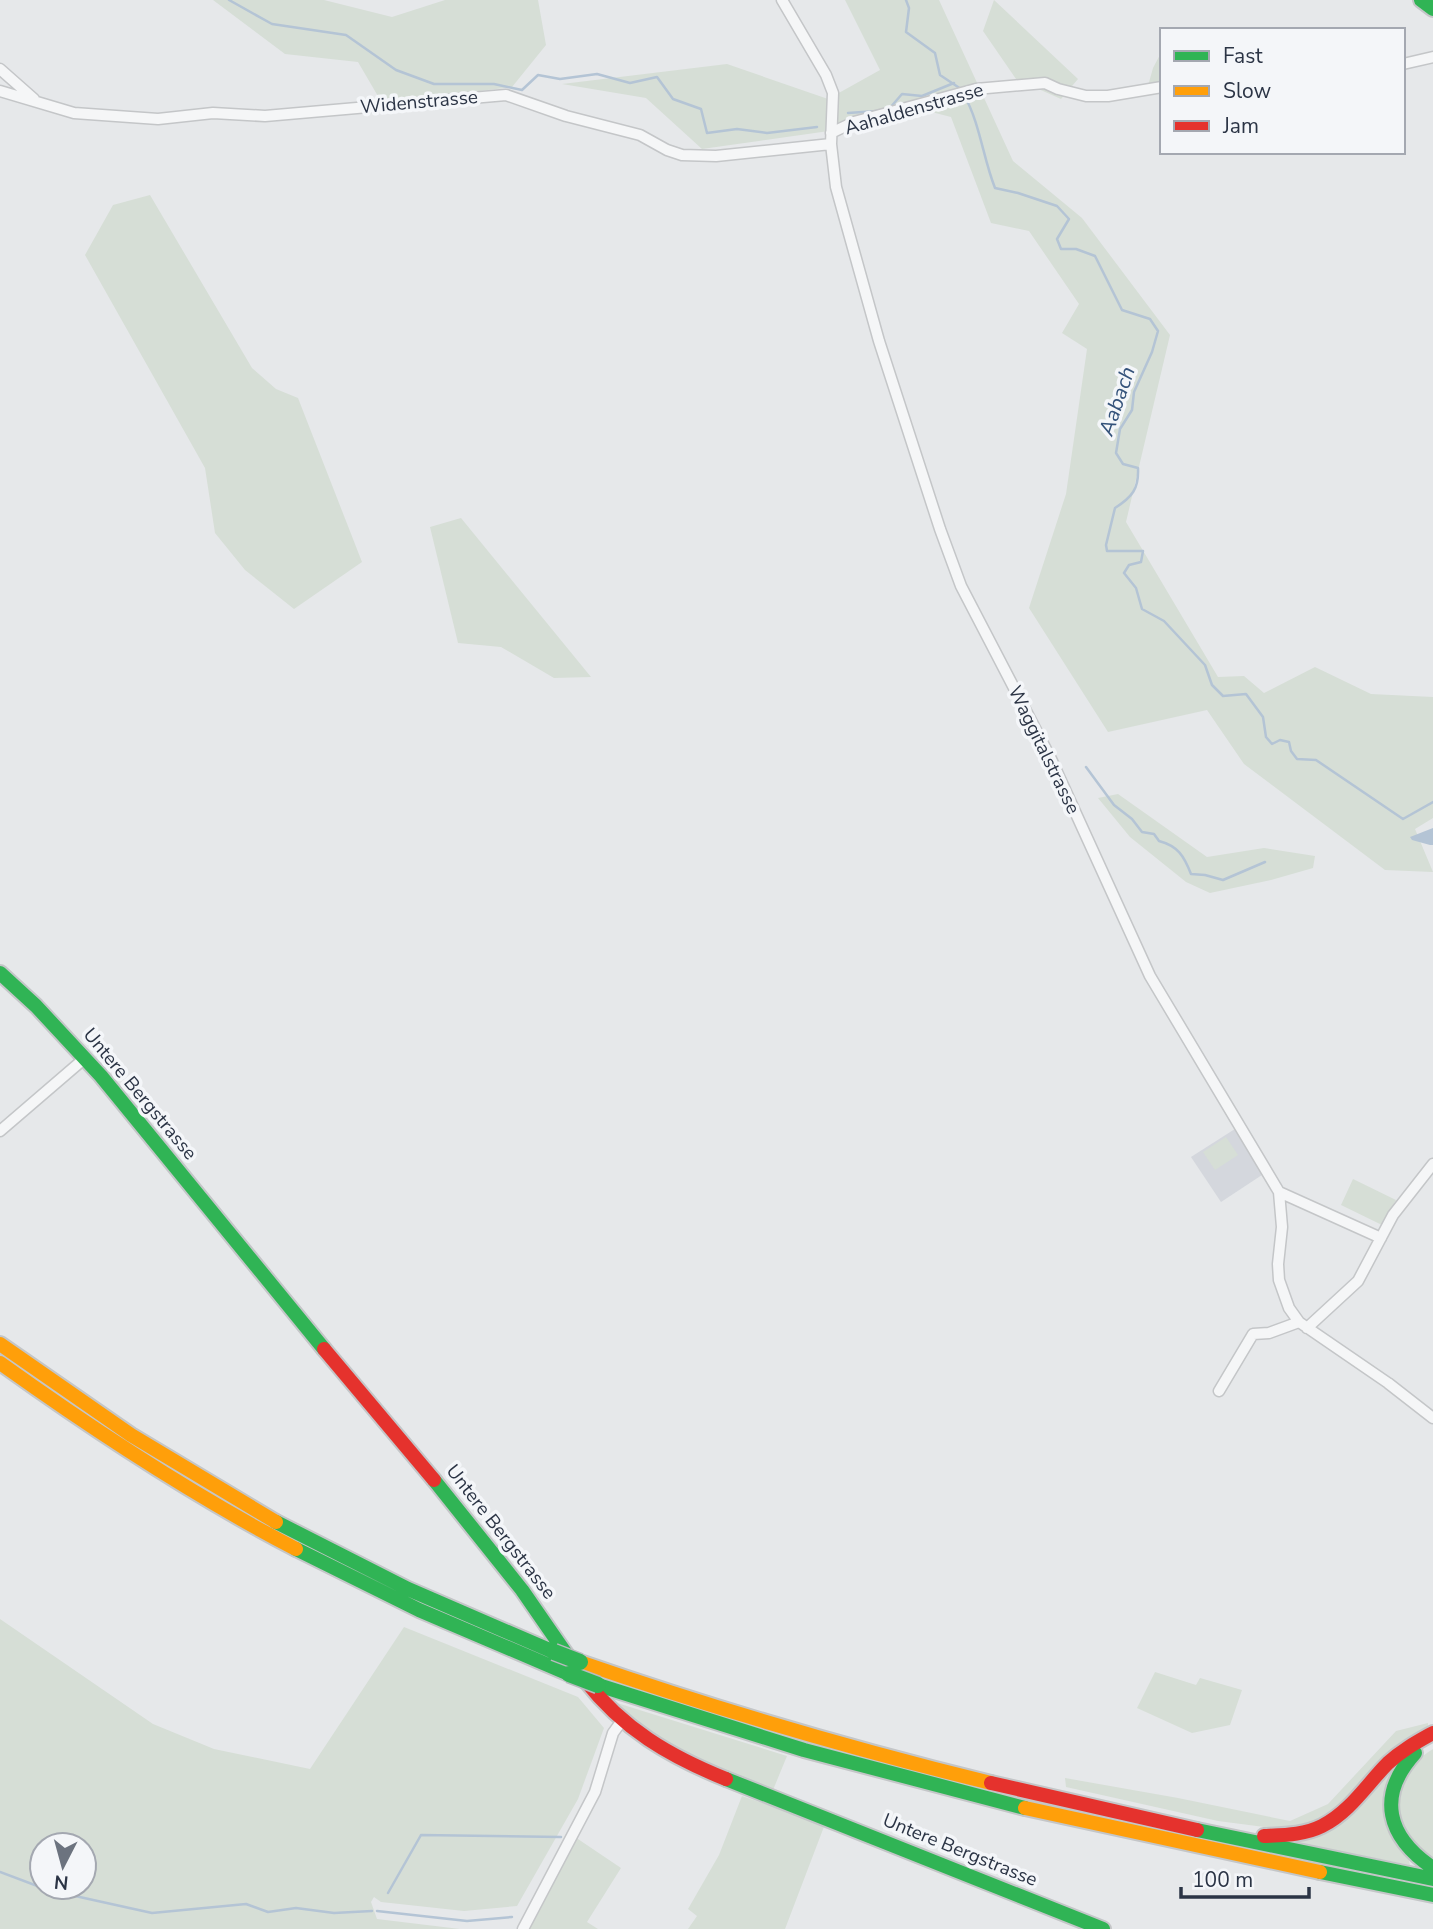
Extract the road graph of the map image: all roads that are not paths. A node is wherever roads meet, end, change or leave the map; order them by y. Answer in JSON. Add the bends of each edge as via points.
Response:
{"nodes":[{"id":1,"x":782,"y":0,"type":"edge"},
{"id":2,"x":1421,"y":0,"type":"edge"},
{"id":3,"x":1433,"y":9,"type":"edge"},
{"id":4,"x":1433,"y":57,"type":"edge"},
{"id":5,"x":1405,"y":64,"type":"edge"},
{"id":6,"x":0,"y":69,"type":"edge"},
{"id":7,"x":1160,"y":87,"type":"edge"},
{"id":8,"x":0,"y":91,"type":"edge"},
{"id":9,"x":37,"y":101,"type":"junction"},
{"id":10,"x":831,"y":133,"type":"junction"},
{"id":11,"x":831,"y":145,"type":"junction"},
{"id":12,"x":0,"y":973,"type":"edge"},
{"id":13,"x":85,"y":1058,"type":"junction"},
{"id":14,"x":0,"y":1131,"type":"edge"},
{"id":15,"x":1433,"y":1164,"type":"edge"},
{"id":16,"x":1279,"y":1192,"type":"junction"},
{"id":17,"x":1381,"y":1238,"type":"junction"},
{"id":18,"x":1303,"y":1325,"type":"junction"},
{"id":19,"x":0,"y":1344,"type":"edge"},
{"id":20,"x":0,"y":1363,"type":"edge"},
{"id":21,"x":1219,"y":1391,"type":"dead end"},
{"id":22,"x":1433,"y":1418,"type":"edge"},
{"id":23,"x":574,"y":1668,"type":"junction"},
{"id":24,"x":621,"y":1722,"type":"junction"},
{"id":25,"x":1433,"y":1733,"type":"edge"},
{"id":26,"x":1433,"y":1743,"type":"edge"},
{"id":27,"x":1207,"y":1832,"type":"junction"},
{"id":28,"x":1433,"y":1868,"type":"edge"},
{"id":29,"x":1433,"y":1879,"type":"edge"},
{"id":30,"x":1367,"y":1882,"type":"junction"},
{"id":31,"x":1433,"y":1895,"type":"edge"},
{"id":32,"x":1433,"y":1902,"type":"edge"},
{"id":33,"x":523,"y":1929,"type":"edge"},
{"id":34,"x":1103,"y":1929,"type":"edge"}],
"edges":[{"from":1,"to":10,"type":"street","name":"Waggitalstrasse","via":[[833,93]]},
{"from":2,"to":3,"type":"main road"},
{"from":4,"to":5,"type":"street"},
{"from":6,"to":9,"type":"street"},
{"from":7,"to":10,"type":"street","name":"Aahaldenstrasse","via":[[1108,96],[1086,96],[1045,83],[961,92],[854,122]]},
{"from":8,"to":9,"type":"street","name":"Widenstrasse"},
{"from":9,"to":11,"type":"street","name":"Widenstrasse","via":[[74,113],[158,119],[212,113],[265,116],[506,95],[640,135],[682,155]]},
{"from":10,"to":11,"type":"street","name":"Waggitalstrasse"},
{"from":11,"to":16,"type":"street","name":"Waggitalstrasse","via":[[836,187],[880,341],[961,586],[1051,759],[1150,976]]},
{"from":12,"to":13,"type":"main road","name":"Untere Bergstrasse"},
{"from":13,"to":14,"type":"street"},
{"from":13,"to":24,"type":"main road","name":"Untere Bergstrasse","via":[[466,1518],[597,1697]]},
{"from":15,"to":17,"type":"street"},
{"from":16,"to":17,"type":"street"},
{"from":16,"to":18,"type":"street","name":"Waggitalstrasse","via":[[1279,1279],[1289,1308]]},
{"from":17,"to":18,"type":"street","via":[[1358,1281]]},
{"from":18,"to":21,"type":"street","via":[[1254,1334]]},
{"from":18,"to":22,"type":"street"},
{"from":19,"to":23,"type":"main road","bridge":true,"via":[[139,1441],[260,1514],[404,1588],[554,1652]]},
{"from":20,"to":23,"type":"main road","via":[[120,1447],[264,1533],[417,1611]]},
{"from":23,"to":27,"type":"main road","via":[[988,1784]]},
{"from":23,"to":30,"type":"main road","bridge":true,"via":[[598,1685],[757,1738],[917,1782]]},
{"from":24,"to":33,"type":"street","via":[[613,1733],[595,1792]]},
{"from":24,"to":34,"type":"main road","name":"Untere Bergstrasse","via":[[689,1764]]},
{"from":25,"to":27,"type":"main road","via":[[1400,1753],[1351,1807],[1318,1829],[1277,1837]]},
{"from":26,"to":28,"type":"main road","via":[[1402,1766],[1390,1801],[1401,1842]]},
{"from":27,"to":29,"type":"main road"},
{"from":30,"to":31,"type":"main road"},
{"from":30,"to":32,"type":"main road","via":[[1394,1894]]}]}
